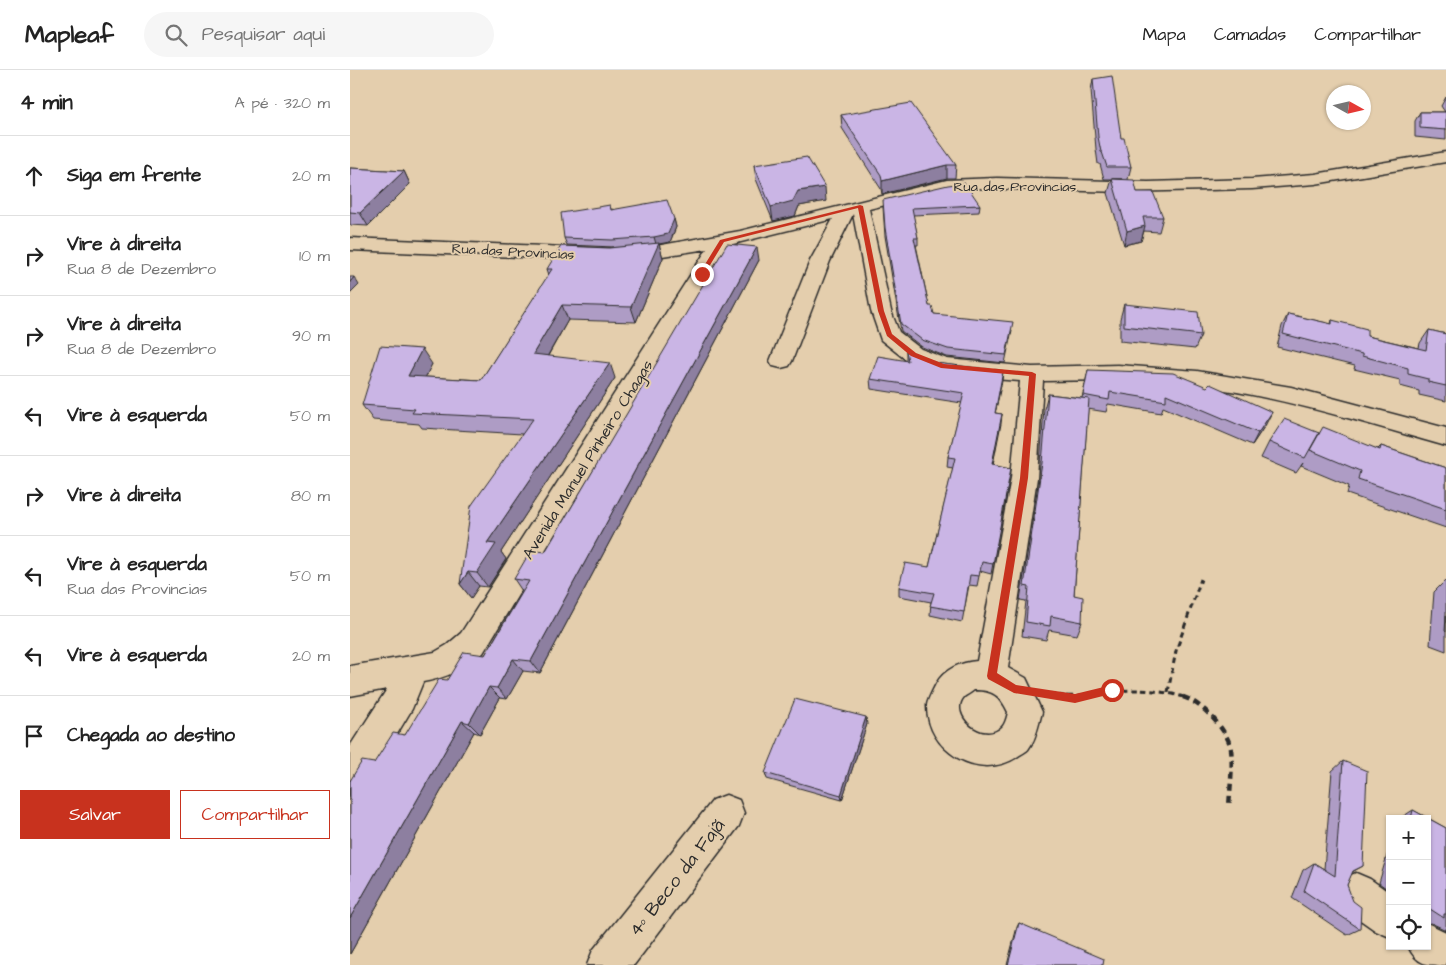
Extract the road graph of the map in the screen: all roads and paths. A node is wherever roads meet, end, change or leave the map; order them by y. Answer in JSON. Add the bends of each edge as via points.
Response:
{"nodes":[{"id":1,"x":1446,"y":158,"type":"edge"},
{"id":2,"x":853,"y":208,"type":"junction"},
{"id":3,"x":722,"y":241,"type":"junction"},
{"id":4,"x":350,"y":244,"type":"edge"},
{"id":5,"x":781,"y":361,"type":"dead end"},
{"id":6,"x":1032,"y":374,"type":"junction"},
{"id":7,"x":1446,"y":437,"type":"edge"},
{"id":8,"x":1201,"y":579,"type":"dead end"},
{"id":9,"x":426,"y":668,"type":"junction"},
{"id":10,"x":350,"y":682,"type":"edge"},
{"id":11,"x":1003,"y":682,"type":"joint"},
{"id":12,"x":1168,"y":692,"type":"junction"},
{"id":13,"x":350,"y":778,"type":"edge"},
{"id":14,"x":1229,"y":807,"type":"dead end"},
{"id":15,"x":726,"y":813,"type":"dead end"},
{"id":16,"x":1356,"y":893,"type":"dead end"},
{"id":17,"x":1386,"y":914,"type":"edge"},
{"id":18,"x":1431,"y":946,"type":"edge"},
{"id":19,"x":1446,"y":956,"type":"edge"},
{"id":20,"x":608,"y":965,"type":"edge"}],
"edges":[{"from":1,"to":2,"type":"street","name":"Rua das Provincias","via":[[1280,182],[1148,187],[960,184],[926,189]]},
{"from":2,"to":3,"type":"street","name":"Rua das Provincias"},
{"from":2,"to":5,"type":"street","via":[[820,261]]},
{"from":2,"to":6,"type":"street","via":[[889,335],[913,354],[943,366]]},
{"from":3,"to":4,"type":"street","name":"Rua das Provincias","via":[[645,254],[614,255]]},
{"from":3,"to":9,"type":"street","name":"Avenida Manuel Pinheiro Chagas","via":[[472,643],[458,655]]},
{"from":6,"to":7,"type":"street","via":[[1118,372],[1206,379],[1291,395]]},
{"from":6,"to":11,"type":"street"},
{"from":8,"to":12,"type":"path","via":[[1176,651]]},
{"from":9,"to":10,"type":"street","name":"Avenida Manuel Pinheiro Chagas"},
{"from":9,"to":13,"type":"street","via":[[400,698]]},
{"from":11,"to":12,"type":"path","via":[[1075,698],[1112,690]]},
{"from":12,"to":14,"type":"path","via":[[1188,698],[1207,711],[1224,732],[1231,748]]},
{"from":15,"to":20,"type":"street","name":"4º Beco da Fajã"},
{"from":16,"to":17,"type":"street"},
{"from":18,"to":19,"type":"street"}]}
